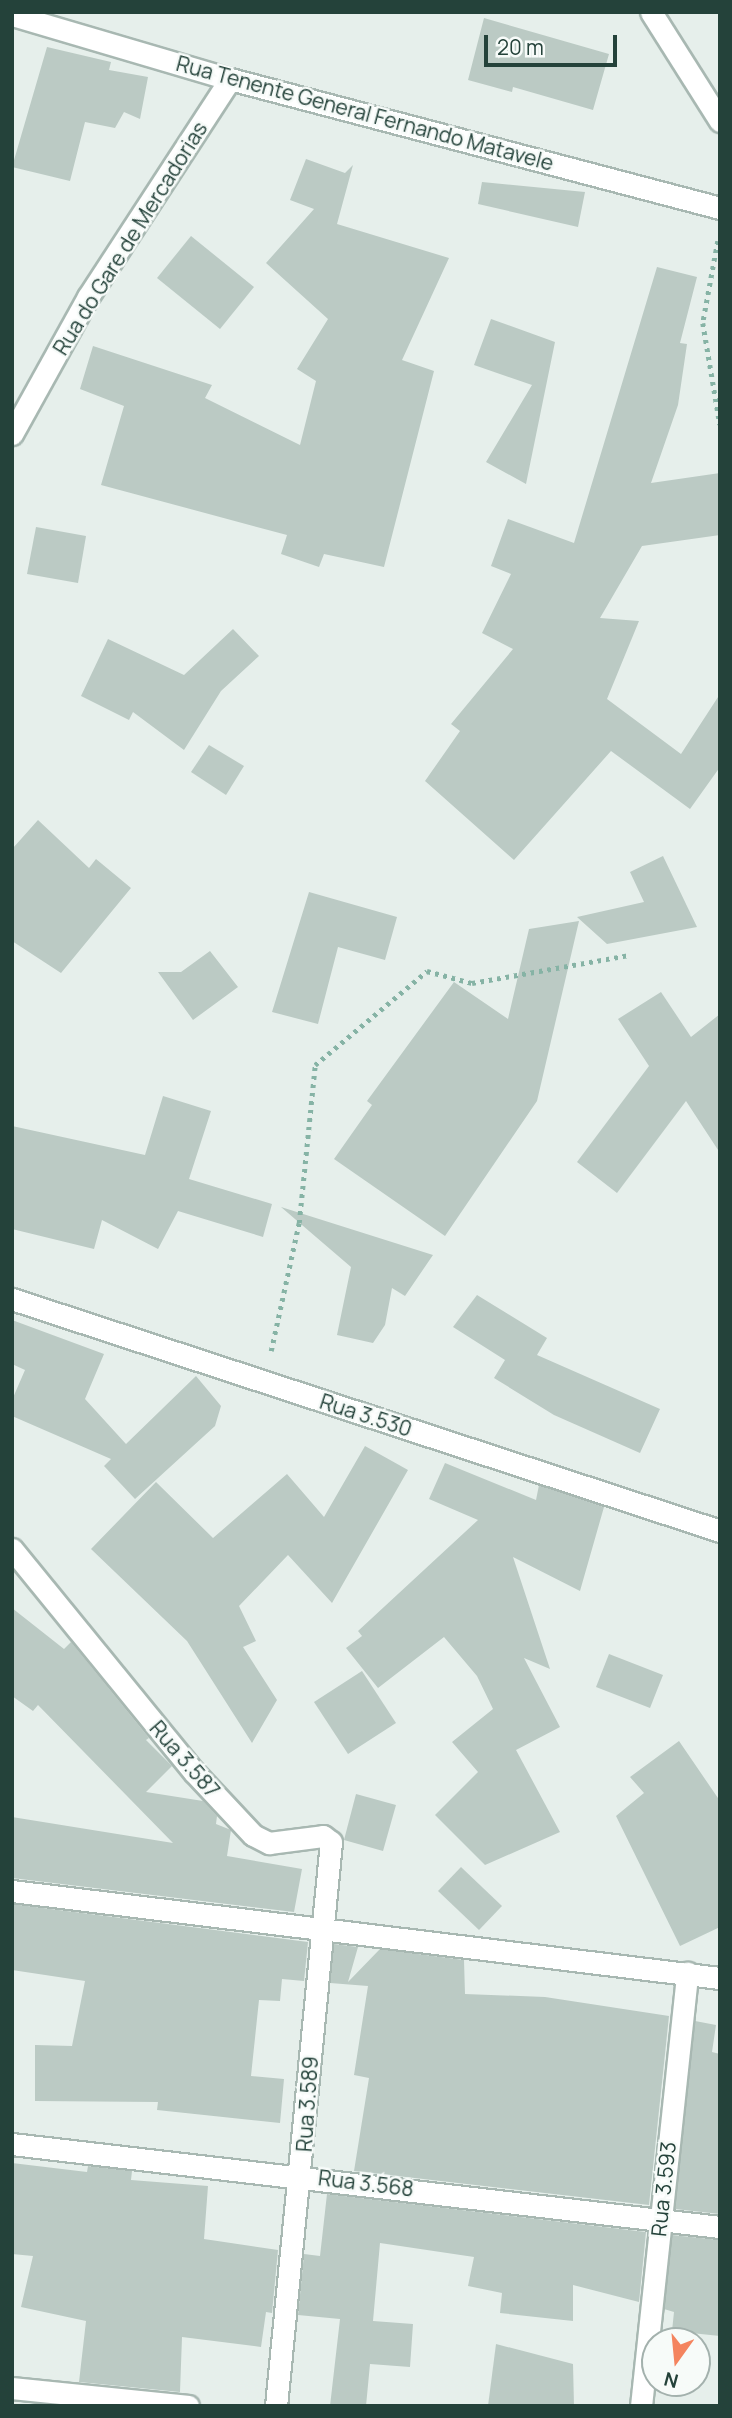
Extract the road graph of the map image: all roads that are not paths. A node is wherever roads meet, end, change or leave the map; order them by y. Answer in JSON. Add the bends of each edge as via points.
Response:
{"nodes":[{"id":1,"x":651,"y":12,"type":"edge"},
{"id":2,"x":12,"y":15,"type":"edge"},
{"id":3,"x":230,"y":79,"type":"junction"},
{"id":4,"x":720,"y":121,"type":"edge"},
{"id":5,"x":720,"y":208,"type":"edge"},
{"id":6,"x":12,"y":435,"type":"edge"},
{"id":7,"x":12,"y":1299,"type":"edge"},
{"id":8,"x":720,"y":1531,"type":"edge"},
{"id":9,"x":12,"y":1549,"type":"edge"},
{"id":10,"x":12,"y":1891,"type":"edge"},
{"id":11,"x":320,"y":1927,"type":"junction"},
{"id":12,"x":687,"y":1972,"type":"junction"},
{"id":13,"x":720,"y":1978,"type":"edge"},
{"id":14,"x":12,"y":2144,"type":"edge"},
{"id":15,"x":302,"y":2175,"type":"junction"},
{"id":16,"x":659,"y":2220,"type":"junction"},
{"id":17,"x":720,"y":2227,"type":"edge"},
{"id":18,"x":12,"y":2388,"type":"edge"},
{"id":19,"x":188,"y":2406,"type":"edge"},
{"id":20,"x":276,"y":2406,"type":"edge"},
{"id":21,"x":641,"y":2406,"type":"edge"}],
"edges":[{"from":1,"to":4,"type":"street"},
{"from":2,"to":3,"type":"street","name":"Rua Tenente General Fernando Matavele"},
{"from":3,"to":5,"type":"street","name":"Rua Tenente General Fernando Matavele"},
{"from":3,"to":6,"type":"street","name":"Rua do Gare de Mercadorias","via":[[88,297]]},
{"from":7,"to":8,"type":"street","name":"Rua 3.530"},
{"from":9,"to":11,"type":"street","name":"Rua 3.587","via":[[194,1772],[253,1835],[269,1843],[323,1836],[331,1842]]},
{"from":10,"to":11,"type":"street"},
{"from":11,"to":12,"type":"street"},
{"from":11,"to":15,"type":"street","name":"Rua 3.589"},
{"from":12,"to":13,"type":"street"},
{"from":12,"to":16,"type":"street","name":"Rua 3.593"},
{"from":14,"to":15,"type":"street","name":"Rua 3.568"},
{"from":15,"to":16,"type":"street","name":"Rua 3.568"},
{"from":15,"to":20,"type":"street","name":"Rua 3.589"},
{"from":16,"to":17,"type":"street","name":"Rua 3.568"},
{"from":16,"to":21,"type":"street","name":"Rua 3.593"},
{"from":18,"to":19,"type":"street"}]}
